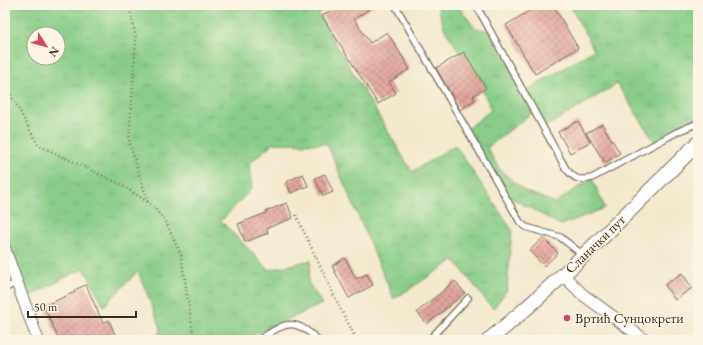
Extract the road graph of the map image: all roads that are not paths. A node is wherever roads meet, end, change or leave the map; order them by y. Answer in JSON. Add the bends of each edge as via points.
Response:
{"nodes":[{"id":1,"x":395,"y":5,"type":"edge"},
{"id":2,"x":476,"y":5,"type":"edge"},
{"id":3,"x":698,"y":123,"type":"edge"},
{"id":4,"x":698,"y":143,"type":"edge"},
{"id":5,"x":5,"y":250,"type":"edge"},
{"id":6,"x":583,"y":255,"type":"junction"},
{"id":7,"x":563,"y":275,"type":"junction"},
{"id":8,"x":17,"y":283,"type":"junction"},
{"id":9,"x":5,"y":288,"type":"edge"},
{"id":10,"x":468,"y":298,"type":"dead end"},
{"id":11,"x":38,"y":340,"type":"edge"},
{"id":12,"x":258,"y":340,"type":"edge"},
{"id":13,"x":318,"y":340,"type":"edge"},
{"id":14,"x":429,"y":340,"type":"edge"},
{"id":15,"x":489,"y":340,"type":"edge"},
{"id":16,"x":645,"y":340,"type":"edge"}],
"edges":[{"from":1,"to":6,"type":"lane","via":[[520,222],[526,227],[560,237]]},
{"from":2,"to":3,"type":"lane","via":[[566,169],[574,178],[592,178]]},
{"from":4,"to":6,"type":"street","name":"Сланачки пут"},
{"from":5,"to":8,"type":"street"},
{"from":6,"to":7,"type":"street","name":"Сланачки пут"},
{"from":7,"to":15,"type":"street","name":"Сланачки пут"},
{"from":7,"to":16,"type":"street","via":[[582,294]]},
{"from":8,"to":9,"type":"lane"},
{"from":8,"to":11,"type":"street"},
{"from":10,"to":14,"type":"lane"},
{"from":12,"to":13,"type":"lane","via":[[280,327],[292,324],[302,326]]}]}
